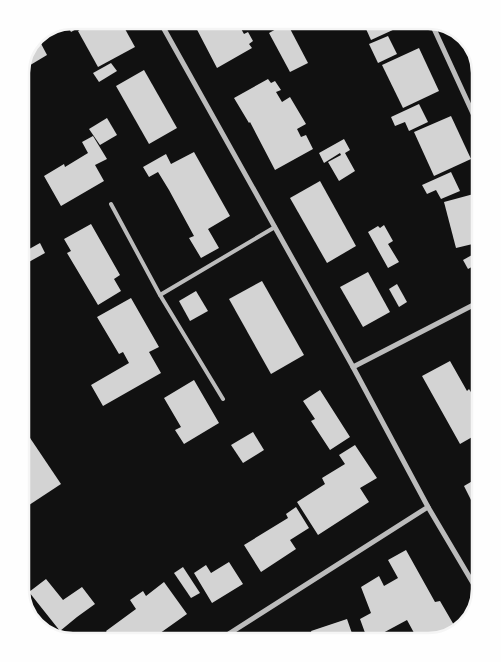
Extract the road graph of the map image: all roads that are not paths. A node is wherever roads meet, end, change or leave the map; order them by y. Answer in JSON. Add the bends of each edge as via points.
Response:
{"nodes":[{"id":1,"x":165,"y":29,"type":"edge"},
{"id":2,"x":434,"y":30,"type":"edge"},
{"id":3,"x":472,"y":111,"type":"edge"},
{"id":4,"x":111,"y":204,"type":"dead end"},
{"id":5,"x":275,"y":227,"type":"junction"},
{"id":6,"x":160,"y":295,"type":"junction"},
{"id":7,"x":472,"y":306,"type":"edge"},
{"id":8,"x":353,"y":367,"type":"junction"},
{"id":9,"x":223,"y":399,"type":"dead end"},
{"id":10,"x":428,"y":508,"type":"junction"},
{"id":11,"x":472,"y":581,"type":"edge"},
{"id":12,"x":230,"y":633,"type":"edge"}],
"edges":[{"from":1,"to":5,"type":"street"},
{"from":2,"to":3,"type":"street"},
{"from":4,"to":6,"type":"lane"},
{"from":5,"to":6,"type":"lane"},
{"from":5,"to":8,"type":"street"},
{"from":6,"to":9,"type":"lane"},
{"from":7,"to":8,"type":"street"},
{"from":8,"to":10,"type":"street"},
{"from":10,"to":11,"type":"street"},
{"from":10,"to":12,"type":"street"}]}
